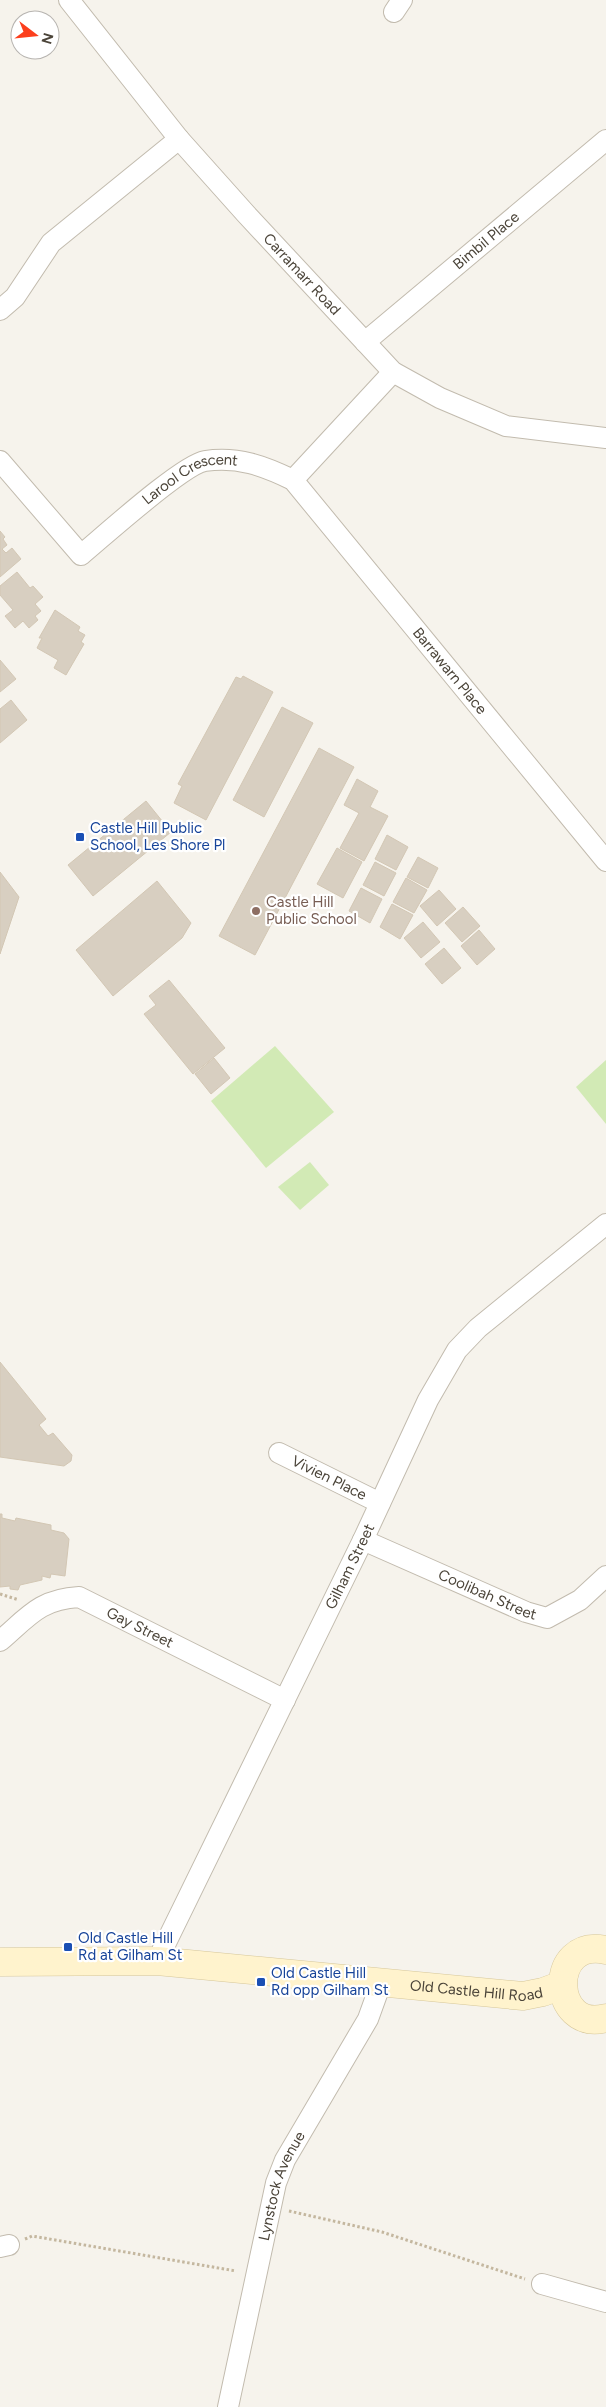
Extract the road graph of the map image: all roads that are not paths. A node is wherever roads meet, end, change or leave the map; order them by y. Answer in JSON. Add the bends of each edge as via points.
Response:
{"nodes":[{"id":1,"x":69,"y":0,"type":"edge"},
{"id":2,"x":179,"y":138,"type":"junction"},
{"id":3,"x":606,"y":140,"type":"edge"},
{"id":4,"x":0,"y":310,"type":"edge"},
{"id":5,"x":365,"y":342,"type":"junction"},
{"id":6,"x":393,"y":372,"type":"junction"},
{"id":7,"x":606,"y":438,"type":"edge"},
{"id":8,"x":0,"y":461,"type":"edge"},
{"id":9,"x":293,"y":480,"type":"junction"},
{"id":10,"x":606,"y":861,"type":"edge"},
{"id":11,"x":606,"y":1224,"type":"edge"},
{"id":12,"x":279,"y":1453,"type":"dead end"},
{"id":13,"x":380,"y":1503,"type":"junction"},
{"id":14,"x":363,"y":1540,"type":"junction"},
{"id":15,"x":606,"y":1576,"type":"edge"},
{"id":16,"x":0,"y":1641,"type":"edge"},
{"id":17,"x":285,"y":1700,"type":"junction"},
{"id":18,"x":606,"y":1950,"type":"edge"},
{"id":19,"x":157,"y":1961,"type":"junction"},
{"id":20,"x":0,"y":1962,"type":"edge"},
{"id":21,"x":381,"y":1983,"type":"junction"},
{"id":22,"x":562,"y":1985,"type":"junction"},
{"id":23,"x":606,"y":2018,"type":"edge"},
{"id":24,"x":542,"y":2284,"type":"road end"},
{"id":25,"x":606,"y":2302,"type":"edge"},
{"id":26,"x":228,"y":2407,"type":"edge"}],
"edges":[{"from":1,"to":2,"type":"street","name":"Carramarr Road"},
{"from":2,"to":4,"type":"street","via":[[51,243],[15,297]]},
{"from":2,"to":5,"type":"street","name":"Carramarr Road"},
{"from":3,"to":5,"type":"street","name":"Bimbil Place"},
{"from":5,"to":6,"type":"street","name":"Carramarr Road"},
{"from":6,"to":7,"type":"street","name":"Carramarr Road","via":[[440,398],[506,426]]},
{"from":6,"to":9,"type":"street"},
{"from":8,"to":9,"type":"street","name":"Larool Crescent","via":[[81,555],[173,479],[203,461],[238,459],[264,466]]},
{"from":9,"to":10,"type":"street","name":"Barrawarn Place"},
{"from":11,"to":13,"type":"street","name":"Gilham Street","via":[[478,1328],[457,1350],[428,1400]]},
{"from":12,"to":13,"type":"street","name":"Vivien Place"},
{"from":13,"to":14,"type":"street","name":"Gilham Street"},
{"from":14,"to":15,"type":"street","name":"Coolibah Street","via":[[526,1612],[547,1618],[580,1600]]},
{"from":14,"to":17,"type":"street","name":"Gilham Street"},
{"from":16,"to":17,"type":"street","name":"Gay Street","via":[[41,1606],[60,1598],[79,1597]]},
{"from":17,"to":19,"type":"street","name":"Gilham Street"},
{"from":18,"to":22,"type":"street","via":[[587,1950],[576,1955],[566,1968]]},
{"from":19,"to":20,"type":"street","name":"Old Castle Hill Road"},
{"from":19,"to":21,"type":"street","name":"Old Castle Hill Road"},
{"from":21,"to":22,"type":"street","name":"Old Castle Hill Road","via":[[523,1996]]},
{"from":21,"to":26,"type":"street","name":"Lynstock Avenue","via":[[368,2019],[285,2160],[276,2183]]},
{"from":22,"to":23,"type":"street","via":[[564,1997],[578,2014],[589,2019]]},
{"from":24,"to":25,"type":"street"}]}
